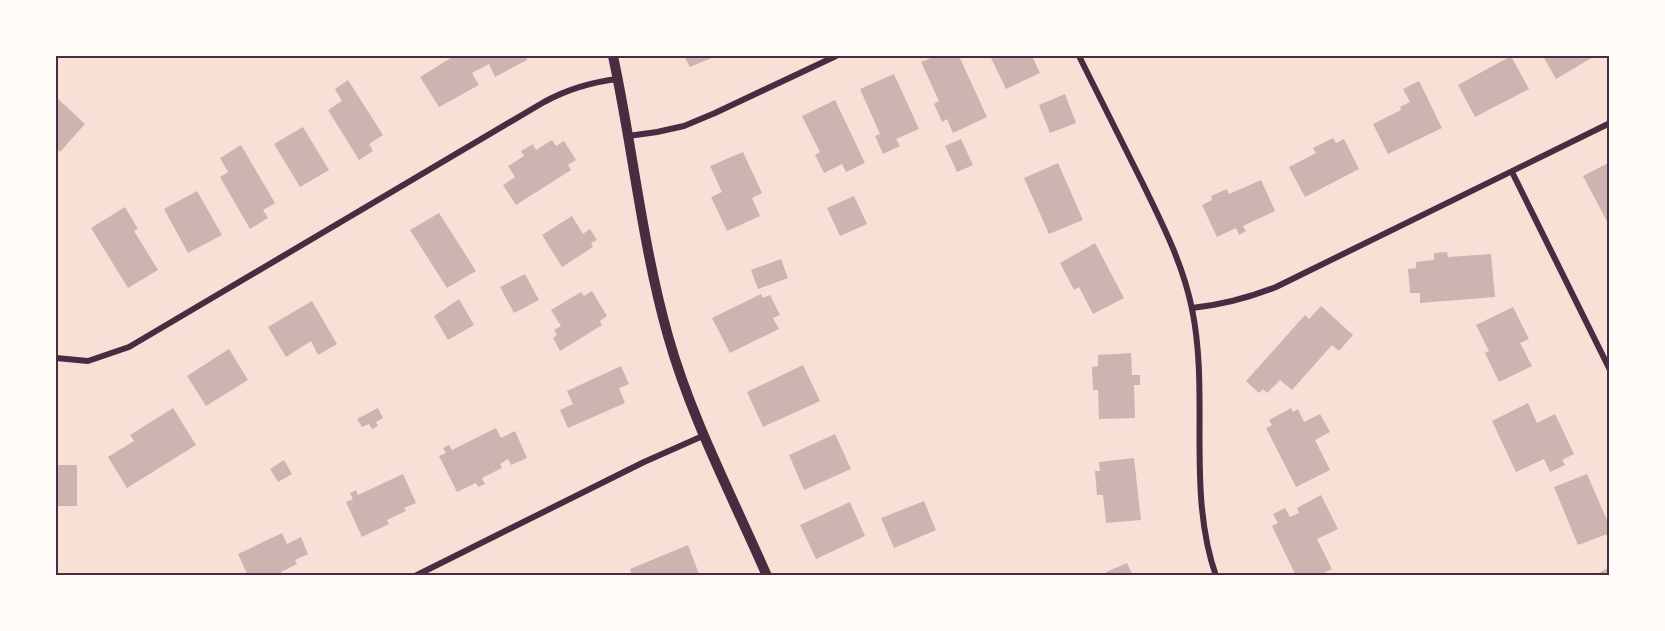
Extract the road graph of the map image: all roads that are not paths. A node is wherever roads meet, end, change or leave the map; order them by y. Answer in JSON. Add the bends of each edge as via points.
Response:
{"nodes":[{"id":1,"x":613,"y":56,"type":"edge"},
{"id":2,"x":836,"y":56,"type":"edge"},
{"id":3,"x":1079,"y":56,"type":"edge"},
{"id":4,"x":618,"y":79,"type":"junction"},
{"id":5,"x":1610,"y":123,"type":"edge"},
{"id":6,"x":628,"y":136,"type":"junction"},
{"id":7,"x":1512,"y":172,"type":"junction"},
{"id":8,"x":1192,"y":308,"type":"junction"},
{"id":9,"x":56,"y":358,"type":"edge"},
{"id":10,"x":1610,"y":370,"type":"edge"},
{"id":11,"x":705,"y":435,"type":"junction"},
{"id":12,"x":415,"y":576,"type":"edge"},
{"id":13,"x":767,"y":576,"type":"edge"},
{"id":14,"x":1216,"y":576,"type":"edge"}],
"edges":[{"from":1,"to":4,"type":"street"},
{"from":2,"to":6,"type":"street","via":[[684,126]]},
{"from":3,"to":8,"type":"street","via":[[1168,236]]},
{"from":4,"to":6,"type":"street"},
{"from":4,"to":9,"type":"street","via":[[583,85],[544,102],[129,347],[88,361]]},
{"from":5,"to":7,"type":"street"},
{"from":6,"to":11,"type":"street","via":[[656,292],[672,349]]},
{"from":7,"to":8,"type":"street","via":[[1248,299]]},
{"from":7,"to":10,"type":"street"},
{"from":8,"to":14,"type":"street","via":[[1203,517]]},
{"from":11,"to":12,"type":"street"},
{"from":11,"to":13,"type":"street"}]}
